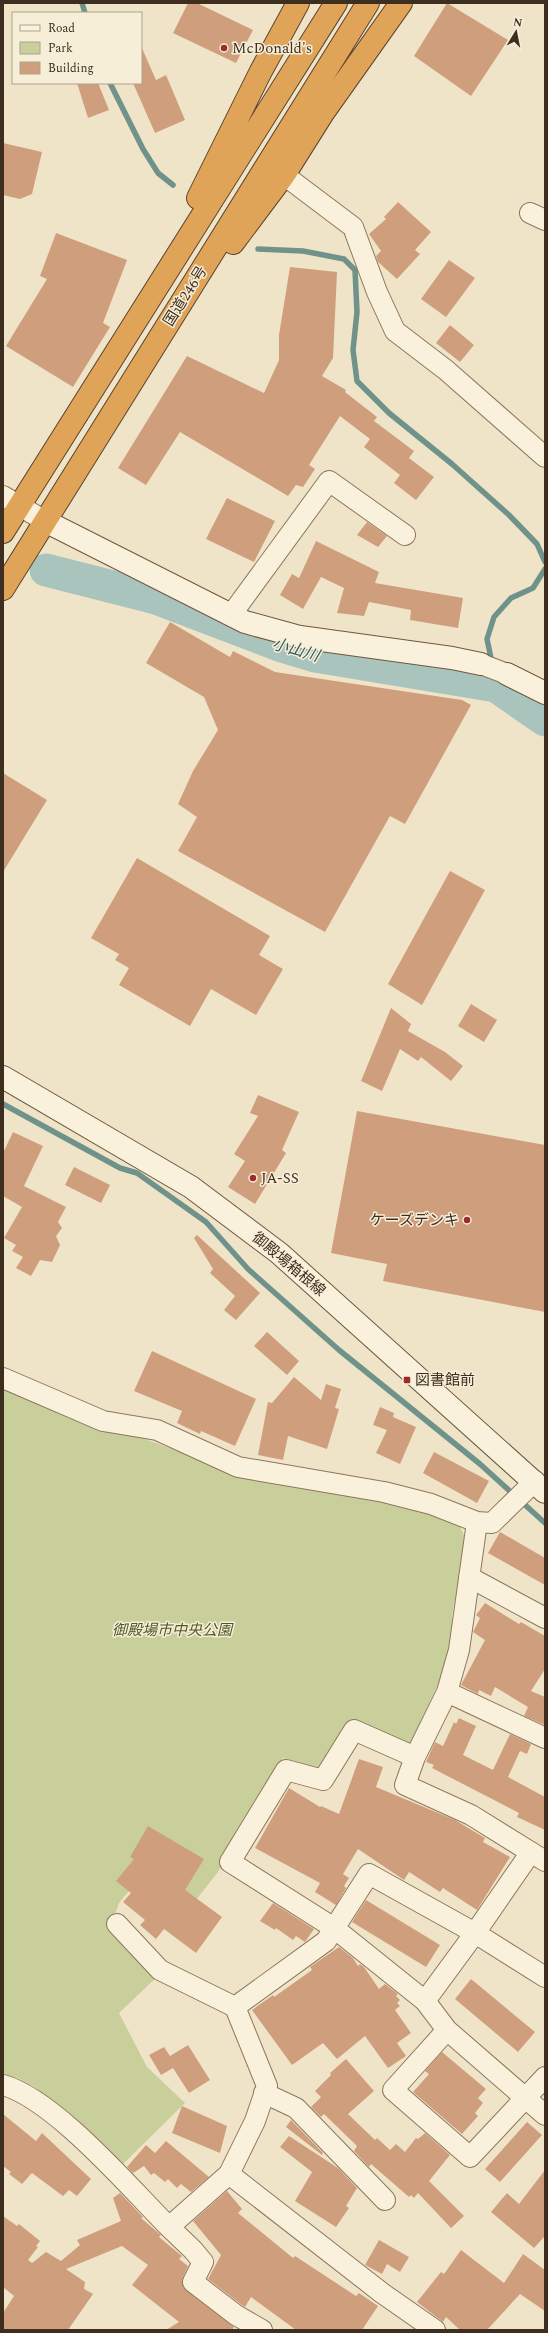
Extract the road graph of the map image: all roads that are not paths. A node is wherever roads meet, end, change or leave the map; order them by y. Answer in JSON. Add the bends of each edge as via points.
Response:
{"nodes":[{"id":1,"x":298,"y":3,"type":"edge"},
{"id":2,"x":336,"y":3,"type":"edge"},
{"id":3,"x":368,"y":3,"type":"edge"},
{"id":4,"x":401,"y":3,"type":"edge"},
{"id":5,"x":284,"y":175,"type":"junction"},
{"id":6,"x":175,"y":257,"type":"junction"},
{"id":7,"x":201,"y":270,"type":"junction"},
{"id":8,"x":545,"y":457,"type":"edge"},
{"id":9,"x":11,"y":501,"type":"edge"},
{"id":10,"x":45,"y":521,"type":"junction"},
{"id":11,"x":3,"y":532,"type":"edge"},
{"id":12,"x":406,"y":535,"type":"dead end"},
{"id":13,"x":3,"y":589,"type":"edge"},
{"id":14,"x":231,"y":615,"type":"junction"},
{"id":15,"x":481,"y":664,"type":"joint"},
{"id":16,"x":507,"y":674,"type":"joint"},
{"id":17,"x":545,"y":693,"type":"edge"},
{"id":18,"x":3,"y":1076,"type":"edge"},
{"id":19,"x":3,"y":1378,"type":"edge"},
{"id":20,"x":540,"y":1487,"type":"edge"},
{"id":21,"x":477,"y":1522,"type":"junction"},
{"id":22,"x":469,"y":1577,"type":"junction"},
{"id":23,"x":545,"y":1618,"type":"edge"},
{"id":24,"x":447,"y":1692,"type":"junction"},
{"id":25,"x":545,"y":1738,"type":"edge"},
{"id":26,"x":415,"y":1757,"type":"junction"},
{"id":27,"x":538,"y":1857,"type":"edge"},
{"id":28,"x":117,"y":1924,"type":"dead end"},
{"id":29,"x":334,"y":1928,"type":"junction"},
{"id":30,"x":475,"y":1933,"type":"junction"},
{"id":31,"x":545,"y":1977,"type":"edge"},
{"id":32,"x":425,"y":2001,"type":"junction"},
{"id":33,"x":235,"y":2007,"type":"junction"},
{"id":34,"x":447,"y":2030,"type":"junction"},
{"id":35,"x":545,"y":2076,"type":"edge"},
{"id":36,"x":3,"y":2085,"type":"edge"},
{"id":37,"x":264,"y":2093,"type":"junction"},
{"id":38,"x":526,"y":2098,"type":"junction"},
{"id":39,"x":545,"y":2115,"type":"edge"},
{"id":40,"x":229,"y":2174,"type":"junction"},
{"id":41,"x":385,"y":2200,"type":"dead end"},
{"id":42,"x":169,"y":2227,"type":"junction"},
{"id":43,"x":262,"y":2330,"type":"edge"},
{"id":44,"x":435,"y":2330,"type":"edge"}],
"edges":[{"from":1,"to":6,"type":"highway","via":[[261,71],[180,235]]},
{"from":2,"to":6,"type":"highway","name":"国道246号"},
{"from":3,"to":7,"type":"highway","name":"国道246号"},
{"from":4,"to":5,"type":"highway","via":[[323,113]]},
{"from":5,"to":7,"type":"highway","via":[[230,247]]},
{"from":5,"to":8,"type":"street","via":[[353,227],[377,292],[395,331],[446,370]]},
{"from":6,"to":9,"type":"highway","name":"国道246号"},
{"from":7,"to":10,"type":"highway","name":"国道246号"},
{"from":9,"to":10,"type":"street"},
{"from":9,"to":11,"type":"highway","name":"国道246号"},
{"from":10,"to":13,"type":"highway","name":"国道246号"},
{"from":10,"to":14,"type":"main road"},
{"from":12,"to":14,"type":"street","via":[[329,481]]},
{"from":14,"to":15,"type":"main road","via":[[245,622],[300,637]]},
{"from":15,"to":16,"type":"street"},
{"from":16,"to":17,"type":"main road"},
{"from":18,"to":20,"type":"main road","name":"御殿場箱根線","via":[[191,1187],[279,1253]]},
{"from":19,"to":21,"type":"street","via":[[103,1421],[157,1430],[238,1467],[384,1492],[430,1504]]},
{"from":20,"to":21,"type":"street","via":[[492,1523]]},
{"from":21,"to":22,"type":"street"},
{"from":22,"to":23,"type":"street"},
{"from":22,"to":24,"type":"street","via":[[459,1650]]},
{"from":24,"to":25,"type":"street"},
{"from":24,"to":26,"type":"street"},
{"from":26,"to":27,"type":"street","via":[[405,1785],[471,1815]]},
{"from":26,"to":29,"type":"street","via":[[354,1730],[323,1780],[286,1770],[230,1862]]},
{"from":27,"to":30,"type":"street"},
{"from":28,"to":33,"type":"street","via":[[160,1970]]},
{"from":29,"to":30,"type":"street","via":[[369,1874]]},
{"from":29,"to":32,"type":"street"},
{"from":29,"to":33,"type":"street","via":[[326,1941]]},
{"from":30,"to":31,"type":"street"},
{"from":30,"to":32,"type":"street"},
{"from":32,"to":34,"type":"street"},
{"from":33,"to":37,"type":"street","via":[[267,2086]]},
{"from":34,"to":38,"type":"street"},
{"from":34,"to":38,"type":"street","via":[[393,2090],[470,2157]]},
{"from":35,"to":38,"type":"street"},
{"from":36,"to":42,"type":"street","via":[[13,2088],[44,2107],[76,2134]]},
{"from":37,"to":40,"type":"street","via":[[255,2121]]},
{"from":37,"to":41,"type":"street","via":[[296,2108]]},
{"from":38,"to":39,"type":"street"},
{"from":40,"to":42,"type":"street"},
{"from":40,"to":44,"type":"street","via":[[382,2293]]},
{"from":42,"to":43,"type":"street","via":[[203,2262],[193,2282],[236,2315]]}]}
